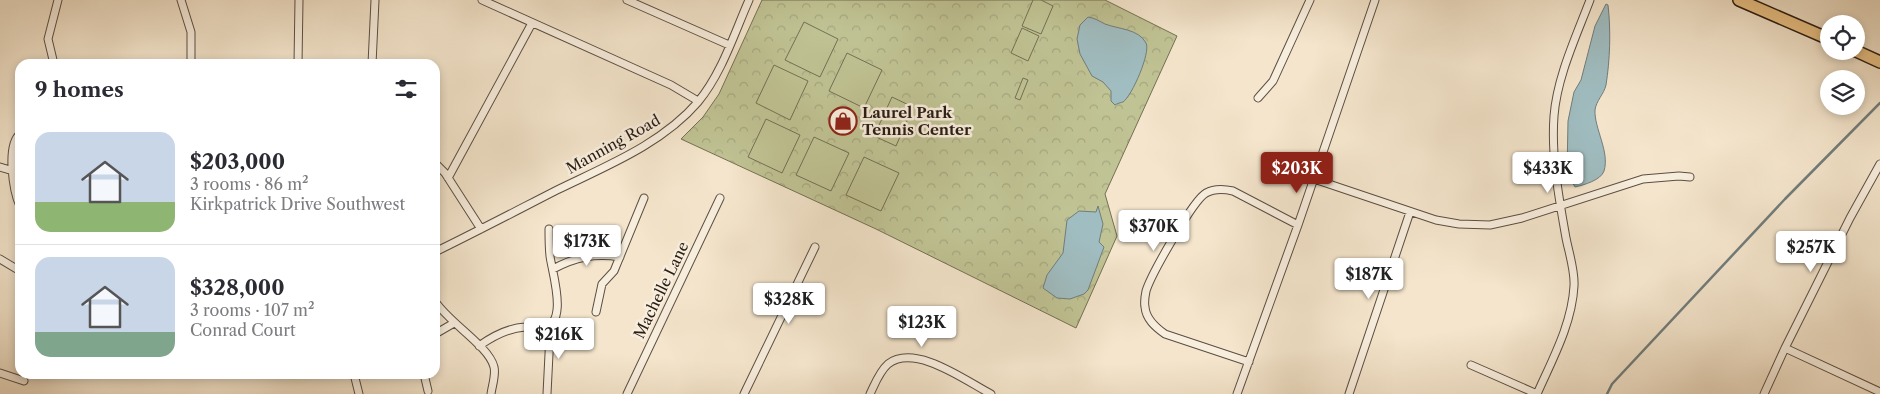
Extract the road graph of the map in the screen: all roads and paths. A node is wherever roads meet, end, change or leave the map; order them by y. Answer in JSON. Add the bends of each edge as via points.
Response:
{"nodes":[{"id":1,"x":58,"y":0,"type":"edge"},
{"id":2,"x":182,"y":0,"type":"edge"},
{"id":3,"x":299,"y":0,"type":"edge"},
{"id":4,"x":375,"y":0,"type":"edge"},
{"id":5,"x":482,"y":0,"type":"edge"},
{"id":6,"x":628,"y":0,"type":"edge"},
{"id":7,"x":749,"y":0,"type":"edge"},
{"id":8,"x":1310,"y":0,"type":"edge"},
{"id":9,"x":1375,"y":0,"type":"edge"},
{"id":10,"x":1590,"y":0,"type":"edge"},
{"id":11,"x":1739,"y":0,"type":"edge"},
{"id":12,"x":532,"y":23,"type":"junction"},
{"id":13,"x":1820,"y":36,"type":"edge"},
{"id":14,"x":729,"y":44,"type":"junction"},
{"id":15,"x":1865,"y":55,"type":"edge"},
{"id":16,"x":53,"y":59,"type":"edge"},
{"id":17,"x":191,"y":59,"type":"edge"},
{"id":18,"x":298,"y":59,"type":"edge"},
{"id":19,"x":372,"y":59,"type":"edge"},
{"id":20,"x":1880,"y":62,"type":"edge"},
{"id":21,"x":1258,"y":98,"type":"dead end"},
{"id":22,"x":698,"y":101,"type":"junction"},
{"id":23,"x":15,"y":140,"type":"edge"},
{"id":24,"x":15,"y":157,"type":"edge"},
{"id":25,"x":1880,"y":164,"type":"edge"},
{"id":26,"x":1,"y":168,"type":"edge"},
{"id":27,"x":440,"y":169,"type":"edge"},
{"id":28,"x":15,"y":171,"type":"edge"},
{"id":29,"x":1690,"y":177,"type":"dead end"},
{"id":30,"x":448,"y":178,"type":"junction"},
{"id":31,"x":1314,"y":179,"type":"junction"},
{"id":32,"x":644,"y":198,"type":"dead end"},
{"id":33,"x":720,"y":198,"type":"dead end"},
{"id":34,"x":1561,"y":205,"type":"junction"},
{"id":35,"x":1410,"y":212,"type":"junction"},
{"id":36,"x":1298,"y":225,"type":"junction"},
{"id":37,"x":481,"y":229,"type":"junction"},
{"id":38,"x":549,"y":229,"type":"dead end"},
{"id":39,"x":815,"y":247,"type":"dead end"},
{"id":40,"x":440,"y":250,"type":"edge"},
{"id":41,"x":620,"y":257,"type":"junction"},
{"id":42,"x":0,"y":259,"type":"edge"},
{"id":43,"x":15,"y":268,"type":"edge"},
{"id":44,"x":553,"y":269,"type":"junction"},
{"id":45,"x":440,"y":308,"type":"edge"},
{"id":46,"x":596,"y":312,"type":"dead end"},
{"id":47,"x":454,"y":323,"type":"junction"},
{"id":48,"x":548,"y":326,"type":"junction"},
{"id":49,"x":440,"y":331,"type":"edge"},
{"id":50,"x":479,"y":346,"type":"junction"},
{"id":51,"x":1785,"y":348,"type":"junction"},
{"id":52,"x":1249,"y":362,"type":"junction"},
{"id":53,"x":1471,"y":365,"type":"dead end"},
{"id":54,"x":0,"y":373,"type":"edge"},
{"id":55,"x":15,"y":378,"type":"edge"},
{"id":56,"x":18,"y":379,"type":"edge"},
{"id":57,"x":355,"y":379,"type":"edge"},
{"id":58,"x":425,"y":379,"type":"edge"},
{"id":59,"x":24,"y":381,"type":"dead end"},
{"id":60,"x":428,"y":391,"type":"dead end"},
{"id":61,"x":1880,"y":392,"type":"edge"},
{"id":62,"x":359,"y":394,"type":"edge"},
{"id":63,"x":491,"y":394,"type":"edge"},
{"id":64,"x":547,"y":394,"type":"edge"},
{"id":65,"x":627,"y":394,"type":"edge"},
{"id":66,"x":744,"y":394,"type":"edge"},
{"id":67,"x":870,"y":394,"type":"edge"},
{"id":68,"x":991,"y":394,"type":"edge"},
{"id":69,"x":1237,"y":394,"type":"edge"},
{"id":70,"x":1349,"y":394,"type":"edge"},
{"id":71,"x":1537,"y":394,"type":"edge"},
{"id":72,"x":1764,"y":394,"type":"edge"}],
"edges":[{"from":1,"to":16,"type":"street","via":[[48,39]]},
{"from":2,"to":17,"type":"street","via":[[191,32]]},
{"from":3,"to":18,"type":"street"},
{"from":4,"to":19,"type":"street"},
{"from":5,"to":12,"type":"street"},
{"from":6,"to":14,"type":"street"},
{"from":7,"to":14,"type":"street","name":"Manning Road"},
{"from":8,"to":21,"type":"street","via":[[1273,81]]},
{"from":9,"to":31,"type":"street"},
{"from":10,"to":34,"type":"street","via":[[1561,80],[1554,114],[1553,149]]},
{"from":11,"to":13,"type":"highway"},
{"from":12,"to":22,"type":"street","via":[[671,84]]},
{"from":12,"to":30,"type":"street"},
{"from":14,"to":22,"type":"street","name":"Manning Road"},
{"from":15,"to":20,"type":"highway"},
{"from":22,"to":37,"type":"street","name":"Manning Road","via":[[652,140]]},
{"from":23,"to":24,"type":"street"},
{"from":25,"to":51,"type":"street"},
{"from":26,"to":28,"type":"street"},
{"from":27,"to":30,"type":"street"},
{"from":29,"to":34,"type":"street","via":[[1643,179]]},
{"from":30,"to":37,"type":"street"},
{"from":31,"to":35,"type":"street"},
{"from":31,"to":36,"type":"street"},
{"from":32,"to":41,"type":"street"},
{"from":33,"to":65,"type":"street","name":"Machelle Lane"},
{"from":34,"to":35,"type":"street","via":[[1490,225],[1459,224]]},
{"from":34,"to":71,"type":"street","via":[[1574,284],[1573,298],[1570,318]]},
{"from":35,"to":70,"type":"street"},
{"from":36,"to":52,"type":"street"},
{"from":36,"to":52,"type":"street","via":[[1233,191],[1222,189],[1206,193],[1198,198],[1146,291],[1145,308],[1160,331]]},
{"from":37,"to":40,"type":"street","name":"Manning Road"},
{"from":38,"to":44,"type":"street"},
{"from":39,"to":66,"type":"street"},
{"from":41,"to":44,"type":"street","via":[[594,254]]},
{"from":41,"to":46,"type":"street","via":[[614,271],[602,284]]},
{"from":42,"to":43,"type":"street"},
{"from":44,"to":48,"type":"street","via":[[558,306]]},
{"from":45,"to":47,"type":"street"},
{"from":47,"to":49,"type":"street"},
{"from":47,"to":50,"type":"street"},
{"from":48,"to":50,"type":"street","via":[[540,330],[526,326],[498,333]]},
{"from":48,"to":64,"type":"street"},
{"from":50,"to":63,"type":"street","via":[[494,365]]},
{"from":51,"to":61,"type":"street"},
{"from":51,"to":72,"type":"street"},
{"from":52,"to":69,"type":"street"},
{"from":53,"to":71,"type":"street"},
{"from":54,"to":55,"type":"street"},
{"from":56,"to":59,"type":"street"},
{"from":57,"to":62,"type":"street"},
{"from":58,"to":60,"type":"street"},
{"from":67,"to":68,"type":"street","via":[[880,372],[888,364],[911,358],[940,366]]}]}
